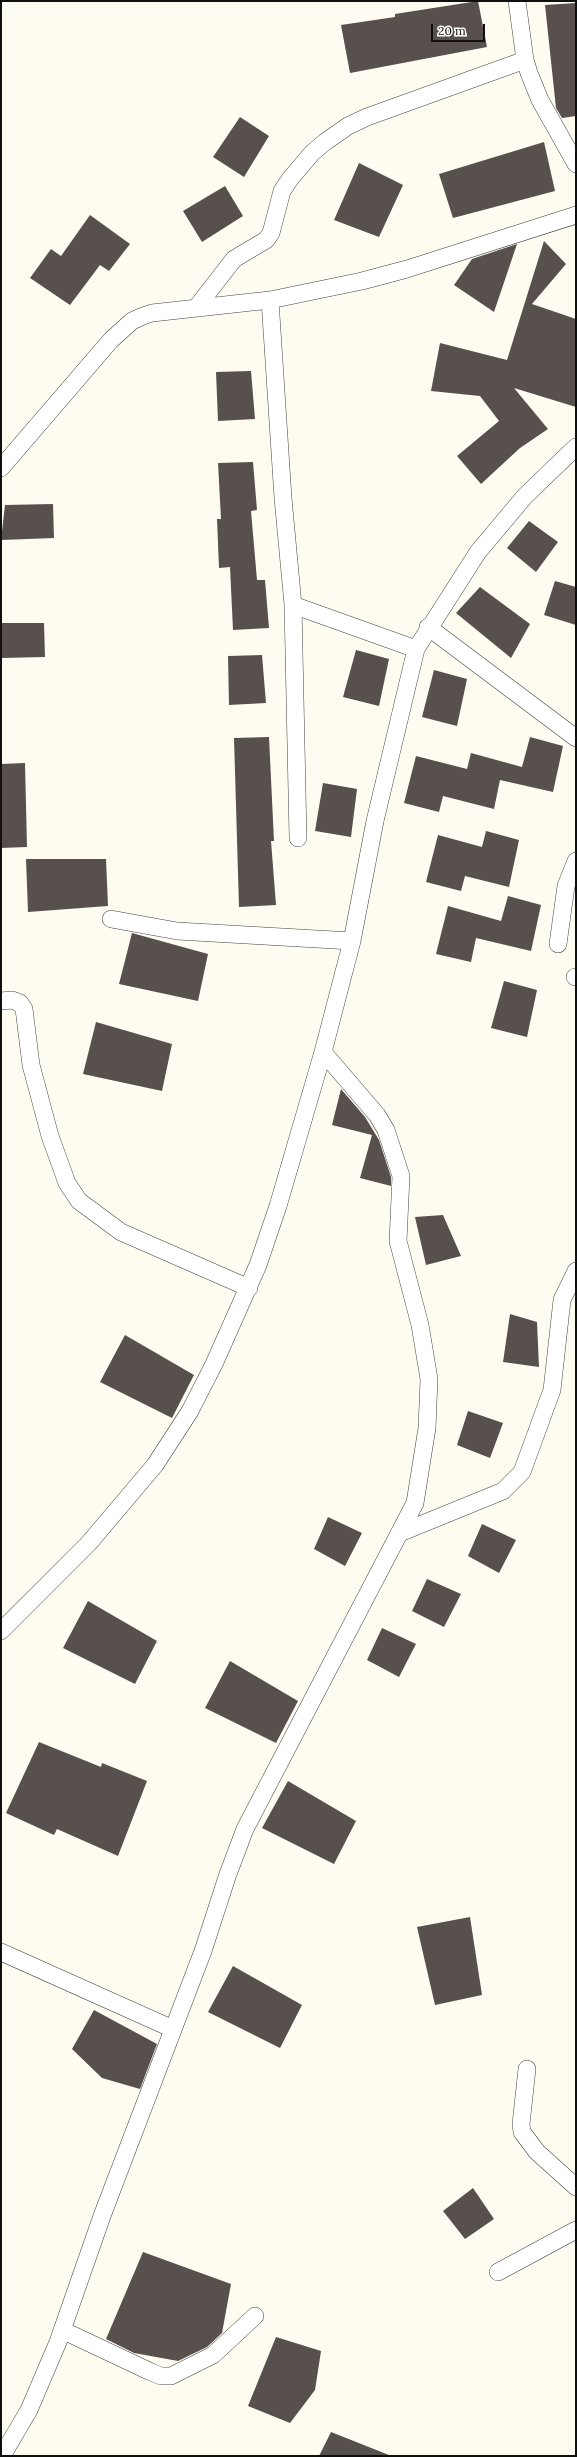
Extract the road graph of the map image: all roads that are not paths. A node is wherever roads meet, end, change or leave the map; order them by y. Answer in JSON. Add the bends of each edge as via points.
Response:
{"nodes":[{"id":1,"x":517,"y":1,"type":"edge"},
{"id":2,"x":525,"y":60,"type":"junction"},
{"id":3,"x":576,"y":164,"type":"edge"},
{"id":4,"x":576,"y":215,"type":"edge"},
{"id":5,"x":270,"y":300,"type":"junction"},
{"id":6,"x":196,"y":308,"type":"junction"},
{"id":7,"x":576,"y":447,"type":"edge"},
{"id":8,"x":1,"y":468,"type":"edge"},
{"id":9,"x":294,"y":605,"type":"junction"},
{"id":10,"x":428,"y":626,"type":"junction"},
{"id":11,"x":416,"y":649,"type":"junction"},
{"id":12,"x":576,"y":738,"type":"edge"},
{"id":13,"x":298,"y":838,"type":"dead end"},
{"id":14,"x":576,"y":861,"type":"edge"},
{"id":15,"x":111,"y":919,"type":"dead end"},
{"id":16,"x":352,"y":941,"type":"junction"},
{"id":17,"x":558,"y":944,"type":"dead end"},
{"id":18,"x":1,"y":1001,"type":"edge"},
{"id":19,"x":323,"y":1052,"type":"junction"},
{"id":20,"x":576,"y":1271,"type":"edge"},
{"id":21,"x":249,"y":1288,"type":"junction"},
{"id":22,"x":400,"y":1533,"type":"junction"},
{"id":23,"x":1,"y":1631,"type":"edge"},
{"id":24,"x":1,"y":1952,"type":"edge"},
{"id":25,"x":173,"y":2029,"type":"junction"},
{"id":26,"x":527,"y":2069,"type":"dead end"},
{"id":27,"x":576,"y":2187,"type":"edge"},
{"id":28,"x":576,"y":2230,"type":"edge"},
{"id":29,"x":498,"y":2272,"type":"dead end"},
{"id":30,"x":255,"y":2316,"type":"dead end"},
{"id":31,"x":62,"y":2330,"type":"junction"},
{"id":32,"x":2,"y":2456,"type":"edge"}],
"edges":[{"from":1,"to":2,"type":"street"},
{"from":2,"to":3,"type":"street","via":[[540,100]]},
{"from":2,"to":6,"type":"street","via":[[367,117],[325,142],[312,153],[282,191],[274,224],[266,240],[234,258]]},
{"from":4,"to":5,"type":"street","via":[[407,268]]},
{"from":5,"to":6,"type":"street"},
{"from":5,"to":9,"type":"street","via":[[283,498]]},
{"from":6,"to":8,"type":"street","via":[[152,313],[132,321],[110,340]]},
{"from":7,"to":10,"type":"street","via":[[526,496],[478,552]]},
{"from":9,"to":11,"type":"street"},
{"from":9,"to":13,"type":"street"},
{"from":10,"to":11,"type":"street"},
{"from":10,"to":12,"type":"street"},
{"from":11,"to":16,"type":"street","via":[[375,821]]},
{"from":14,"to":17,"type":"street","via":[[566,886]]},
{"from":15,"to":16,"type":"street","via":[[177,931]]},
{"from":16,"to":19,"type":"street"},
{"from":18,"to":21,"type":"street","via":[[12,1000],[20,1003],[24,1009],[31,1065],[50,1136],[67,1183],[79,1201],[121,1232]]},
{"from":19,"to":21,"type":"street","via":[[278,1206]]},
{"from":19,"to":22,"type":"street","via":[[386,1130],[401,1176],[398,1241],[420,1325],[429,1379],[427,1428],[415,1503]]},
{"from":20,"to":22,"type":"street","via":[[562,1300],[552,1390],[522,1472],[503,1491]]},
{"from":21,"to":23,"type":"street","via":[[190,1411],[155,1465],[89,1543]]},
{"from":22,"to":25,"type":"street","via":[[246,1829]]},
{"from":24,"to":25,"type":"street"},
{"from":25,"to":31,"type":"street"},
{"from":26,"to":27,"type":"street","via":[[521,2118],[522,2132],[538,2152]]},
{"from":28,"to":29,"type":"street"},
{"from":30,"to":31,"type":"street","via":[[213,2355],[171,2376],[151,2372]]},
{"from":31,"to":32,"type":"street","via":[[29,2410]]}]}
